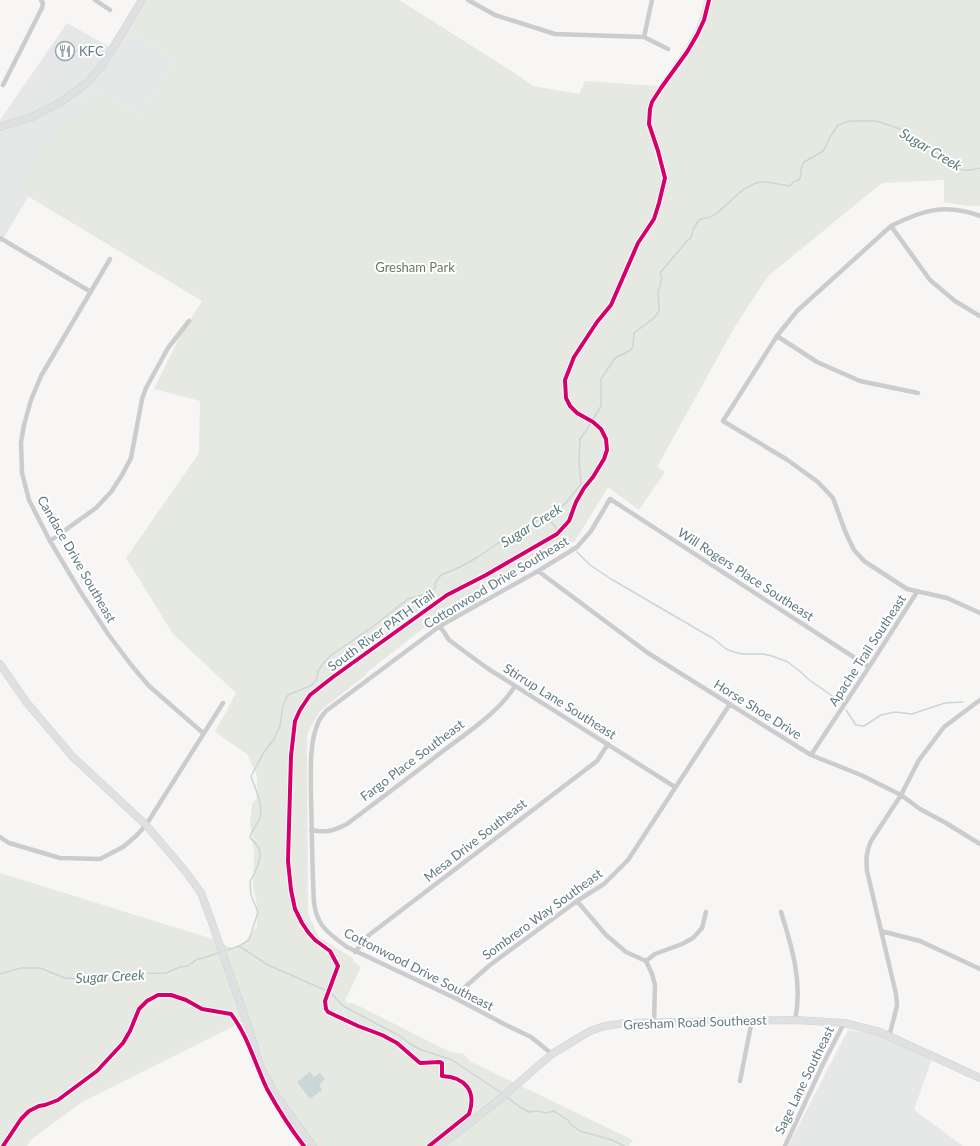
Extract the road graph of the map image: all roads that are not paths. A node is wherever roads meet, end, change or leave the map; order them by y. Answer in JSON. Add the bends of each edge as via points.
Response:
{"nodes":[{"id":1,"x":41,"y":0,"type":"edge"},
{"id":2,"x":95,"y":0,"type":"edge"},
{"id":3,"x":142,"y":0,"type":"edge"},
{"id":4,"x":468,"y":0,"type":"edge"},
{"id":5,"x":652,"y":0,"type":"edge"},
{"id":6,"x":110,"y":10,"type":"dead end"},
{"id":7,"x":644,"y":37,"type":"junction"},
{"id":8,"x":668,"y":49,"type":"dead end"},
{"id":9,"x":3,"y":85,"type":"dead end"},
{"id":10,"x":0,"y":127,"type":"edge"},
{"id":11,"x":980,"y":216,"type":"edge"},
{"id":12,"x":891,"y":226,"type":"junction"},
{"id":13,"x":0,"y":238,"type":"edge"},
{"id":14,"x":110,"y":259,"type":"dead end"},
{"id":15,"x":91,"y":292,"type":"junction"},
{"id":16,"x":980,"y":316,"type":"edge"},
{"id":17,"x":189,"y":321,"type":"dead end"},
{"id":18,"x":777,"y":336,"type":"junction"},
{"id":19,"x":918,"y":393,"type":"dead end"},
{"id":20,"x":610,"y":499,"type":"joint"},
{"id":21,"x":50,"y":541,"type":"junction"},
{"id":22,"x":538,"y":571,"type":"junction"},
{"id":23,"x":917,"y":592,"type":"junction"},
{"id":24,"x":980,"y":613,"type":"edge"},
{"id":25,"x":440,"y":626,"type":"junction"},
{"id":26,"x":0,"y":664,"type":"edge"},
{"id":27,"x":869,"y":667,"type":"junction"},
{"id":28,"x":515,"y":686,"type":"junction"},
{"id":29,"x":980,"y":700,"type":"edge"},
{"id":30,"x":223,"y":703,"type":"dead end"},
{"id":31,"x":730,"y":704,"type":"junction"},
{"id":32,"x":204,"y":733,"type":"junction"},
{"id":33,"x":608,"y":744,"type":"junction"},
{"id":34,"x":811,"y":755,"type":"junction"},
{"id":35,"x":675,"y":787,"type":"junction"},
{"id":36,"x":901,"y":795,"type":"junction"},
{"id":37,"x":146,"y":824,"type":"junction"},
{"id":38,"x":311,"y":830,"type":"junction"},
{"id":39,"x":0,"y":837,"type":"edge"},
{"id":40,"x":980,"y":844,"type":"edge"},
{"id":41,"x":577,"y":901,"type":"junction"},
{"id":42,"x":706,"y":912,"type":"dead end"},
{"id":43,"x":781,"y":912,"type":"dead end"},
{"id":44,"x":881,"y":931,"type":"junction"},
{"id":45,"x":355,"y":952,"type":"junction"},
{"id":46,"x":646,"y":961,"type":"junction"},
{"id":47,"x":980,"y":969,"type":"edge"},
{"id":48,"x":457,"y":999,"type":"junction"},
{"id":49,"x":752,"y":1020,"type":"junction"},
{"id":50,"x":795,"y":1020,"type":"junction"},
{"id":51,"x":654,"y":1022,"type":"junction"},
{"id":52,"x":844,"y":1024,"type":"junction"},
{"id":53,"x":889,"y":1037,"type":"junction"},
{"id":54,"x":552,"y":1054,"type":"junction"},
{"id":55,"x":980,"y":1078,"type":"edge"},
{"id":56,"x":740,"y":1081,"type":"dead end"},
{"id":57,"x":313,"y":1146,"type":"edge"},
{"id":58,"x":440,"y":1146,"type":"edge"},
{"id":59,"x":785,"y":1146,"type":"edge"}],
"edges":[{"from":1,"to":9,"type":"street","via":[[42,8]]},
{"from":2,"to":6,"type":"street"},
{"from":3,"to":10,"type":"street","via":[[103,64],[88,82],[61,102],[32,117]]},
{"from":4,"to":7,"type":"street","via":[[495,15],[555,34]]},
{"from":5,"to":7,"type":"street"},
{"from":7,"to":8,"type":"street"},
{"from":11,"to":12,"type":"street","via":[[953,209],[929,210]]},
{"from":12,"to":16,"type":"street","via":[[930,280],[955,301]]},
{"from":12,"to":18,"type":"street","via":[[810,297]]},
{"from":13,"to":15,"type":"street"},
{"from":14,"to":15,"type":"street","name":"Candace Drive Southeast"},
{"from":15,"to":21,"type":"street","name":"Candace Drive Southeast","via":[[37,383],[21,442],[22,473],[29,500]]},
{"from":17,"to":21,"type":"street","via":[[168,348],[146,388],[131,458],[122,475],[96,508]]},
{"from":18,"to":19,"type":"street","via":[[817,362],[854,378]]},
{"from":18,"to":23,"type":"street","via":[[723,421],[786,459],[818,482],[833,498],[854,550],[864,561],[907,589]]},
{"from":20,"to":22,"type":"street","name":"Cottonwood Drive Southeast","via":[[591,531],[577,547]]},
{"from":20,"to":27,"type":"street","name":"Will Rogers Place Southeast"},
{"from":21,"to":32,"type":"street","name":"Candace Drive Southeast","via":[[96,615],[132,666],[149,686]]},
{"from":22,"to":25,"type":"street","name":"Cottonwood Drive Southeast"},
{"from":22,"to":31,"type":"street","name":"Horse Shoe Drive","via":[[648,653]]},
{"from":23,"to":24,"type":"street","name":"Apache Trail Southeast","via":[[947,598]]},
{"from":23,"to":27,"type":"street","name":"Apache Trail Southeast"},
{"from":25,"to":28,"type":"street","name":"Stirrup Lane Southeast","via":[[449,640],[460,649]]},
{"from":25,"to":38,"type":"street","name":"Cottonwood Drive Southeast","via":[[346,695],[326,711],[318,722],[312,750]]},
{"from":26,"to":37,"type":"street","via":[[72,757]]},
{"from":27,"to":34,"type":"street","name":"Apache Trail Southeast"},
{"from":28,"to":33,"type":"street","name":"Stirrup Lane Southeast"},
{"from":28,"to":38,"type":"street","name":"Fargo Place Southeast","via":[[508,697],[472,729],[347,824],[327,832]]},
{"from":29,"to":36,"type":"street","via":[[944,727],[919,760]]},
{"from":30,"to":32,"type":"street"},
{"from":31,"to":34,"type":"street","name":"Horse Shoe Drive"},
{"from":31,"to":35,"type":"street","name":"Sombrero Way Southeast"},
{"from":32,"to":37,"type":"street"},
{"from":33,"to":35,"type":"street","name":"Stirrup Lane Southeast"},
{"from":33,"to":45,"type":"street","name":"Mesa Drive Southeast","via":[[597,761],[369,935]]},
{"from":34,"to":36,"type":"street","name":"Horse Shoe Drive","via":[[861,775]]},
{"from":35,"to":41,"type":"street","name":"Sombrero Way Southeast","via":[[628,860],[604,884]]},
{"from":36,"to":40,"type":"street","name":"Horse Shoe Drive"},
{"from":36,"to":44,"type":"street","via":[[871,841],[866,857]]},
{"from":37,"to":39,"type":"street","via":[[123,846],[100,859],[60,858],[9,843]]},
{"from":37,"to":57,"type":"street","via":[[200,893],[260,1066],[276,1096]]},
{"from":38,"to":45,"type":"street","name":"Cottonwood Drive Southeast","via":[[315,913],[330,935]]},
{"from":41,"to":46,"type":"street","via":[[606,935],[626,952]]},
{"from":41,"to":48,"type":"street","name":"Sombrero Way Southeast","via":[[490,965],[465,987]]},
{"from":42,"to":46,"type":"street","via":[[702,928],[693,938],[655,954]]},
{"from":43,"to":50,"type":"street","via":[[790,938],[797,978],[798,1004]]},
{"from":44,"to":47,"type":"street","via":[[920,941]]},
{"from":44,"to":53,"type":"street","via":[[897,1006]]},
{"from":45,"to":48,"type":"street","name":"Cottonwood Drive Southeast"},
{"from":46,"to":51,"type":"street","via":[[655,985]]},
{"from":48,"to":54,"type":"street","name":"Cottonwood Drive Southeast","via":[[531,1037]]},
{"from":49,"to":50,"type":"street","name":"Gresham Road Southeast"},
{"from":49,"to":51,"type":"street","name":"Gresham Road Southeast"},
{"from":49,"to":56,"type":"street"},
{"from":50,"to":52,"type":"street","name":"Gresham Road Southeast"},
{"from":51,"to":54,"type":"street","name":"Gresham Road Southeast","via":[[605,1026]]},
{"from":52,"to":53,"type":"street","name":"Gresham Road Southeast","via":[[880,1032]]},
{"from":52,"to":59,"type":"street","name":"Sage Lane Southeast"},
{"from":53,"to":55,"type":"street","name":"Gresham Road Southeast"},
{"from":54,"to":58,"type":"street","name":"Gresham Road Southeast"}]}
